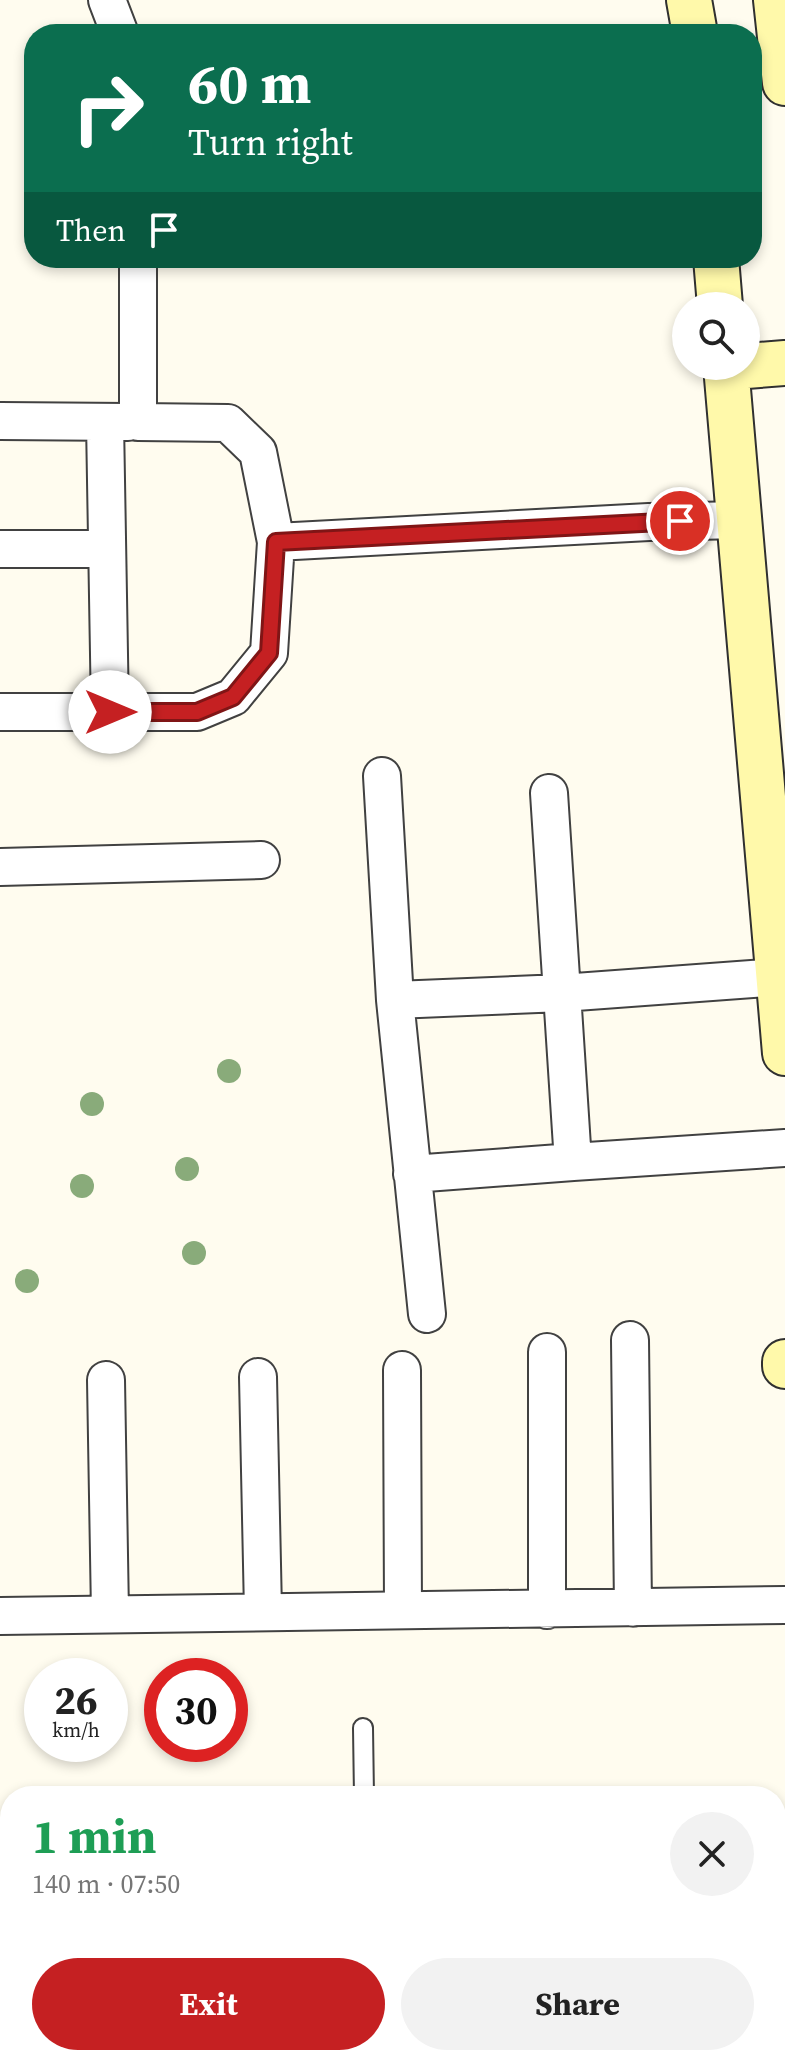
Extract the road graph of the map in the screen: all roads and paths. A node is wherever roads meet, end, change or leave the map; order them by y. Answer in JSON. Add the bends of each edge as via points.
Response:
{"nodes":[{"id":1,"x":107,"y":0,"type":"edge"},
{"id":2,"x":689,"y":0,"type":"edge"},
{"id":3,"x":776,"y":0,"type":"edge"},
{"id":4,"x":116,"y":24,"type":"edge"},
{"id":5,"x":693,"y":24,"type":"edge"},
{"id":6,"x":784,"y":60,"type":"edge"},
{"id":7,"x":137,"y":268,"type":"edge"},
{"id":8,"x":717,"y":268,"type":"edge"},
{"id":9,"x":719,"y":292,"type":"edge"},
{"id":10,"x":785,"y":363,"type":"edge"},
{"id":11,"x":760,"y":365,"type":"edge"},
{"id":12,"x":727,"y":380,"type":"edge"},
{"id":13,"x":0,"y":421,"type":"edge"},
{"id":14,"x":121,"y":422,"type":"junction"},
{"id":15,"x":741,"y":520,"type":"junction"},
{"id":16,"x":276,"y":542,"type":"junction"},
{"id":17,"x":0,"y":549,"type":"edge"},
{"id":18,"x":105,"y":549,"type":"junction"},
{"id":19,"x":0,"y":712,"type":"edge"},
{"id":20,"x":110,"y":712,"type":"junction"},
{"id":21,"x":382,"y":776,"type":"dead end"},
{"id":22,"x":549,"y":793,"type":"dead end"},
{"id":23,"x":261,"y":860,"type":"dead end"},
{"id":24,"x":0,"y":867,"type":"edge"},
{"id":25,"x":779,"y":977,"type":"junction"},
{"id":26,"x":562,"y":993,"type":"junction"},
{"id":27,"x":395,"y":1000,"type":"junction"},
{"id":28,"x":785,"y":1053,"type":"edge"},
{"id":29,"x":785,"y":1148,"type":"edge"},
{"id":30,"x":573,"y":1162,"type":"junction"},
{"id":31,"x":412,"y":1174,"type":"junction"},
{"id":32,"x":427,"y":1314,"type":"dead end"},
{"id":33,"x":630,"y":1340,"type":"dead end"},
{"id":34,"x":547,"y":1352,"type":"dead end"},
{"id":35,"x":402,"y":1370,"type":"dead end"},
{"id":36,"x":258,"y":1377,"type":"dead end"},
{"id":37,"x":106,"y":1380,"type":"dead end"},
{"id":38,"x":785,"y":1605,"type":"edge"},
{"id":39,"x":633,"y":1608,"type":"junction"},
{"id":40,"x":403,"y":1610,"type":"junction"},
{"id":41,"x":547,"y":1610,"type":"junction"},
{"id":42,"x":263,"y":1611,"type":"junction"},
{"id":43,"x":110,"y":1613,"type":"junction"},
{"id":44,"x":0,"y":1616,"type":"edge"},
{"id":45,"x":363,"y":1728,"type":"dead end"},
{"id":46,"x":364,"y":1786,"type":"edge"}],
"edges":[{"from":1,"to":4,"type":"street"},
{"from":2,"to":5,"type":"main road"},
{"from":3,"to":6,"type":"main road"},
{"from":7,"to":14,"type":"street"},
{"from":8,"to":9,"type":"main road"},
{"from":10,"to":11,"type":"main road"},
{"from":12,"to":15,"type":"main road"},
{"from":13,"to":14,"type":"street"},
{"from":14,"to":16,"type":"street","via":[[228,423],[258,452]]},
{"from":14,"to":18,"type":"street"},
{"from":15,"to":16,"type":"street"},
{"from":15,"to":25,"type":"main road"},
{"from":16,"to":20,"type":"street","via":[[269,653],[233,697],[197,712]]},
{"from":17,"to":18,"type":"street"},
{"from":18,"to":20,"type":"street"},
{"from":19,"to":20,"type":"street"},
{"from":21,"to":27,"type":"street"},
{"from":22,"to":26,"type":"street"},
{"from":23,"to":24,"type":"street"},
{"from":25,"to":26,"type":"street"},
{"from":25,"to":28,"type":"main road"},
{"from":26,"to":27,"type":"street"},
{"from":26,"to":30,"type":"street"},
{"from":27,"to":31,"type":"street"},
{"from":29,"to":30,"type":"street"},
{"from":30,"to":31,"type":"street"},
{"from":31,"to":32,"type":"street"},
{"from":33,"to":39,"type":"street"},
{"from":34,"to":41,"type":"street"},
{"from":35,"to":40,"type":"street"},
{"from":36,"to":42,"type":"street"},
{"from":37,"to":43,"type":"street"},
{"from":38,"to":39,"type":"street"},
{"from":39,"to":41,"type":"street"},
{"from":40,"to":41,"type":"street"},
{"from":40,"to":42,"type":"street"},
{"from":42,"to":43,"type":"street"},
{"from":43,"to":44,"type":"street"},
{"from":45,"to":46,"type":"lane"}]}
